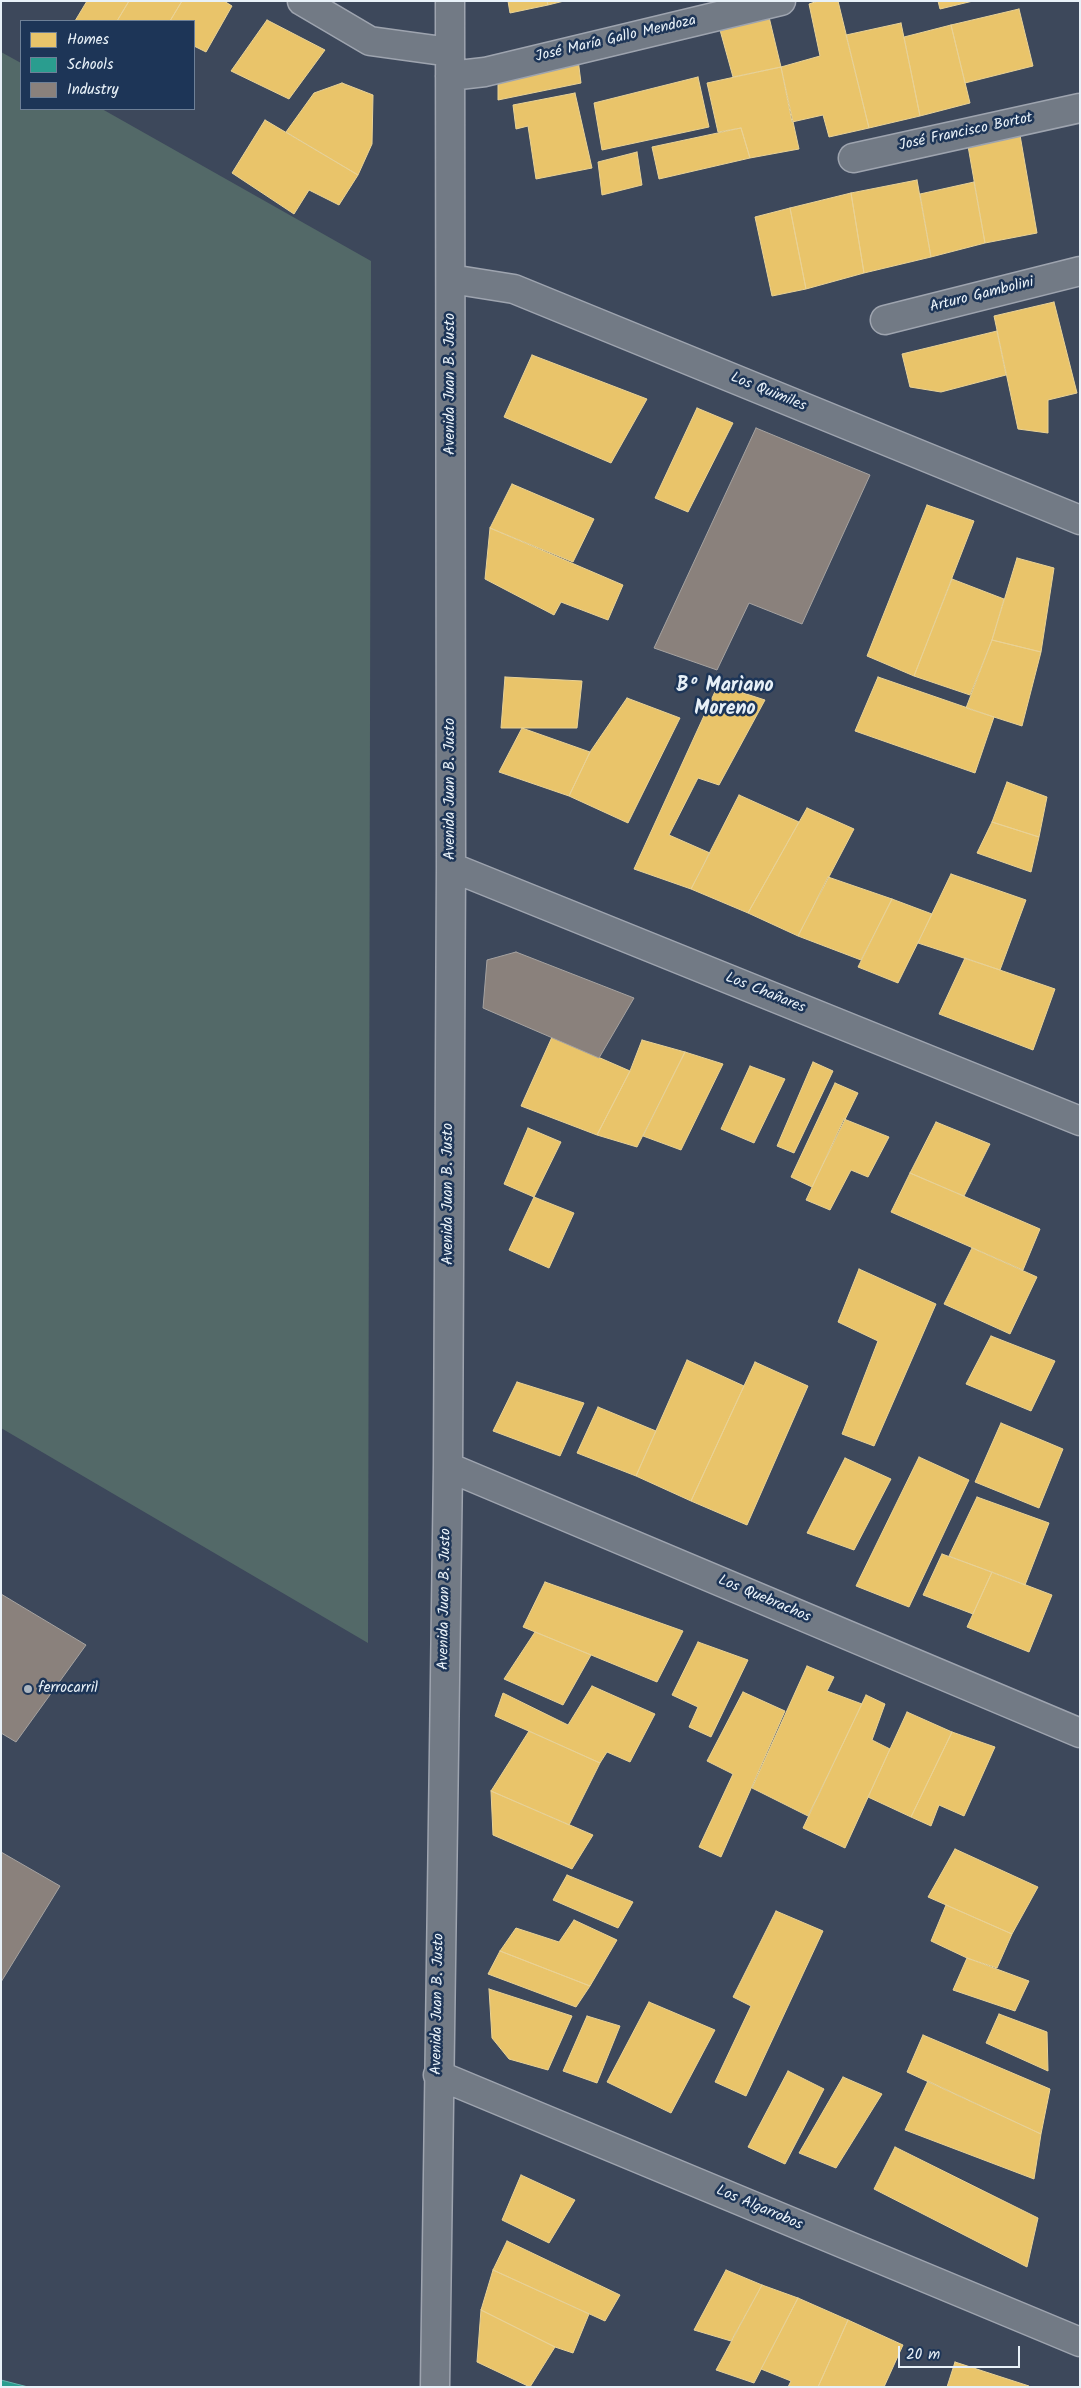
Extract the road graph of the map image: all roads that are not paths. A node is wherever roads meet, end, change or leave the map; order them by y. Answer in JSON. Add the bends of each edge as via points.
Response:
{"nodes":[{"id":1,"x":302,"y":1,"type":"edge"},
{"id":2,"x":450,"y":1,"type":"edge"},
{"id":3,"x":781,"y":1,"type":"edge"},
{"id":4,"x":450,"y":64,"type":"junction"},
{"id":5,"x":1080,"y":108,"type":"edge"},
{"id":6,"x":853,"y":158,"type":"dead end"},
{"id":7,"x":1080,"y":271,"type":"edge"},
{"id":8,"x":452,"y":279,"type":"junction"},
{"id":9,"x":885,"y":320,"type":"dead end"},
{"id":10,"x":1080,"y":520,"type":"edge"},
{"id":11,"x":451,"y":867,"type":"junction"},
{"id":12,"x":1080,"y":1121,"type":"edge"},
{"id":13,"x":448,"y":1467,"type":"junction"},
{"id":14,"x":1080,"y":1733,"type":"edge"},
{"id":15,"x":438,"y":2076,"type":"junction"},
{"id":16,"x":1080,"y":2342,"type":"edge"},
{"id":17,"x":435,"y":2387,"type":"edge"}],
"edges":[{"from":1,"to":4,"type":"street","name":"José María Gallo Mendoza","via":[[370,41]]},
{"from":2,"to":4,"type":"street","name":"Avenida Juan B. Justo"},
{"from":3,"to":4,"type":"street","name":"José María Gallo Mendoza","via":[[484,72]]},
{"from":4,"to":8,"type":"street","name":"Avenida Juan B. Justo"},
{"from":5,"to":6,"type":"street","name":"José Francisco Bortot"},
{"from":7,"to":9,"type":"street","name":"Arturo Gambolini"},
{"from":8,"to":10,"type":"street","name":"Los Quimiles","via":[[514,289]]},
{"from":8,"to":11,"type":"street","name":"Avenida Juan B. Justo"},
{"from":11,"to":12,"type":"street","name":"Los Chañares"},
{"from":11,"to":13,"type":"street","name":"Avenida Juan B. Justo"},
{"from":13,"to":14,"type":"street","name":"Los Quebrachos"},
{"from":13,"to":15,"type":"street","name":"Avenida Juan B. Justo"},
{"from":15,"to":16,"type":"street","name":"Los Algarrobos"},
{"from":15,"to":17,"type":"street","name":"Avenida Juan B. Justo"}]}
